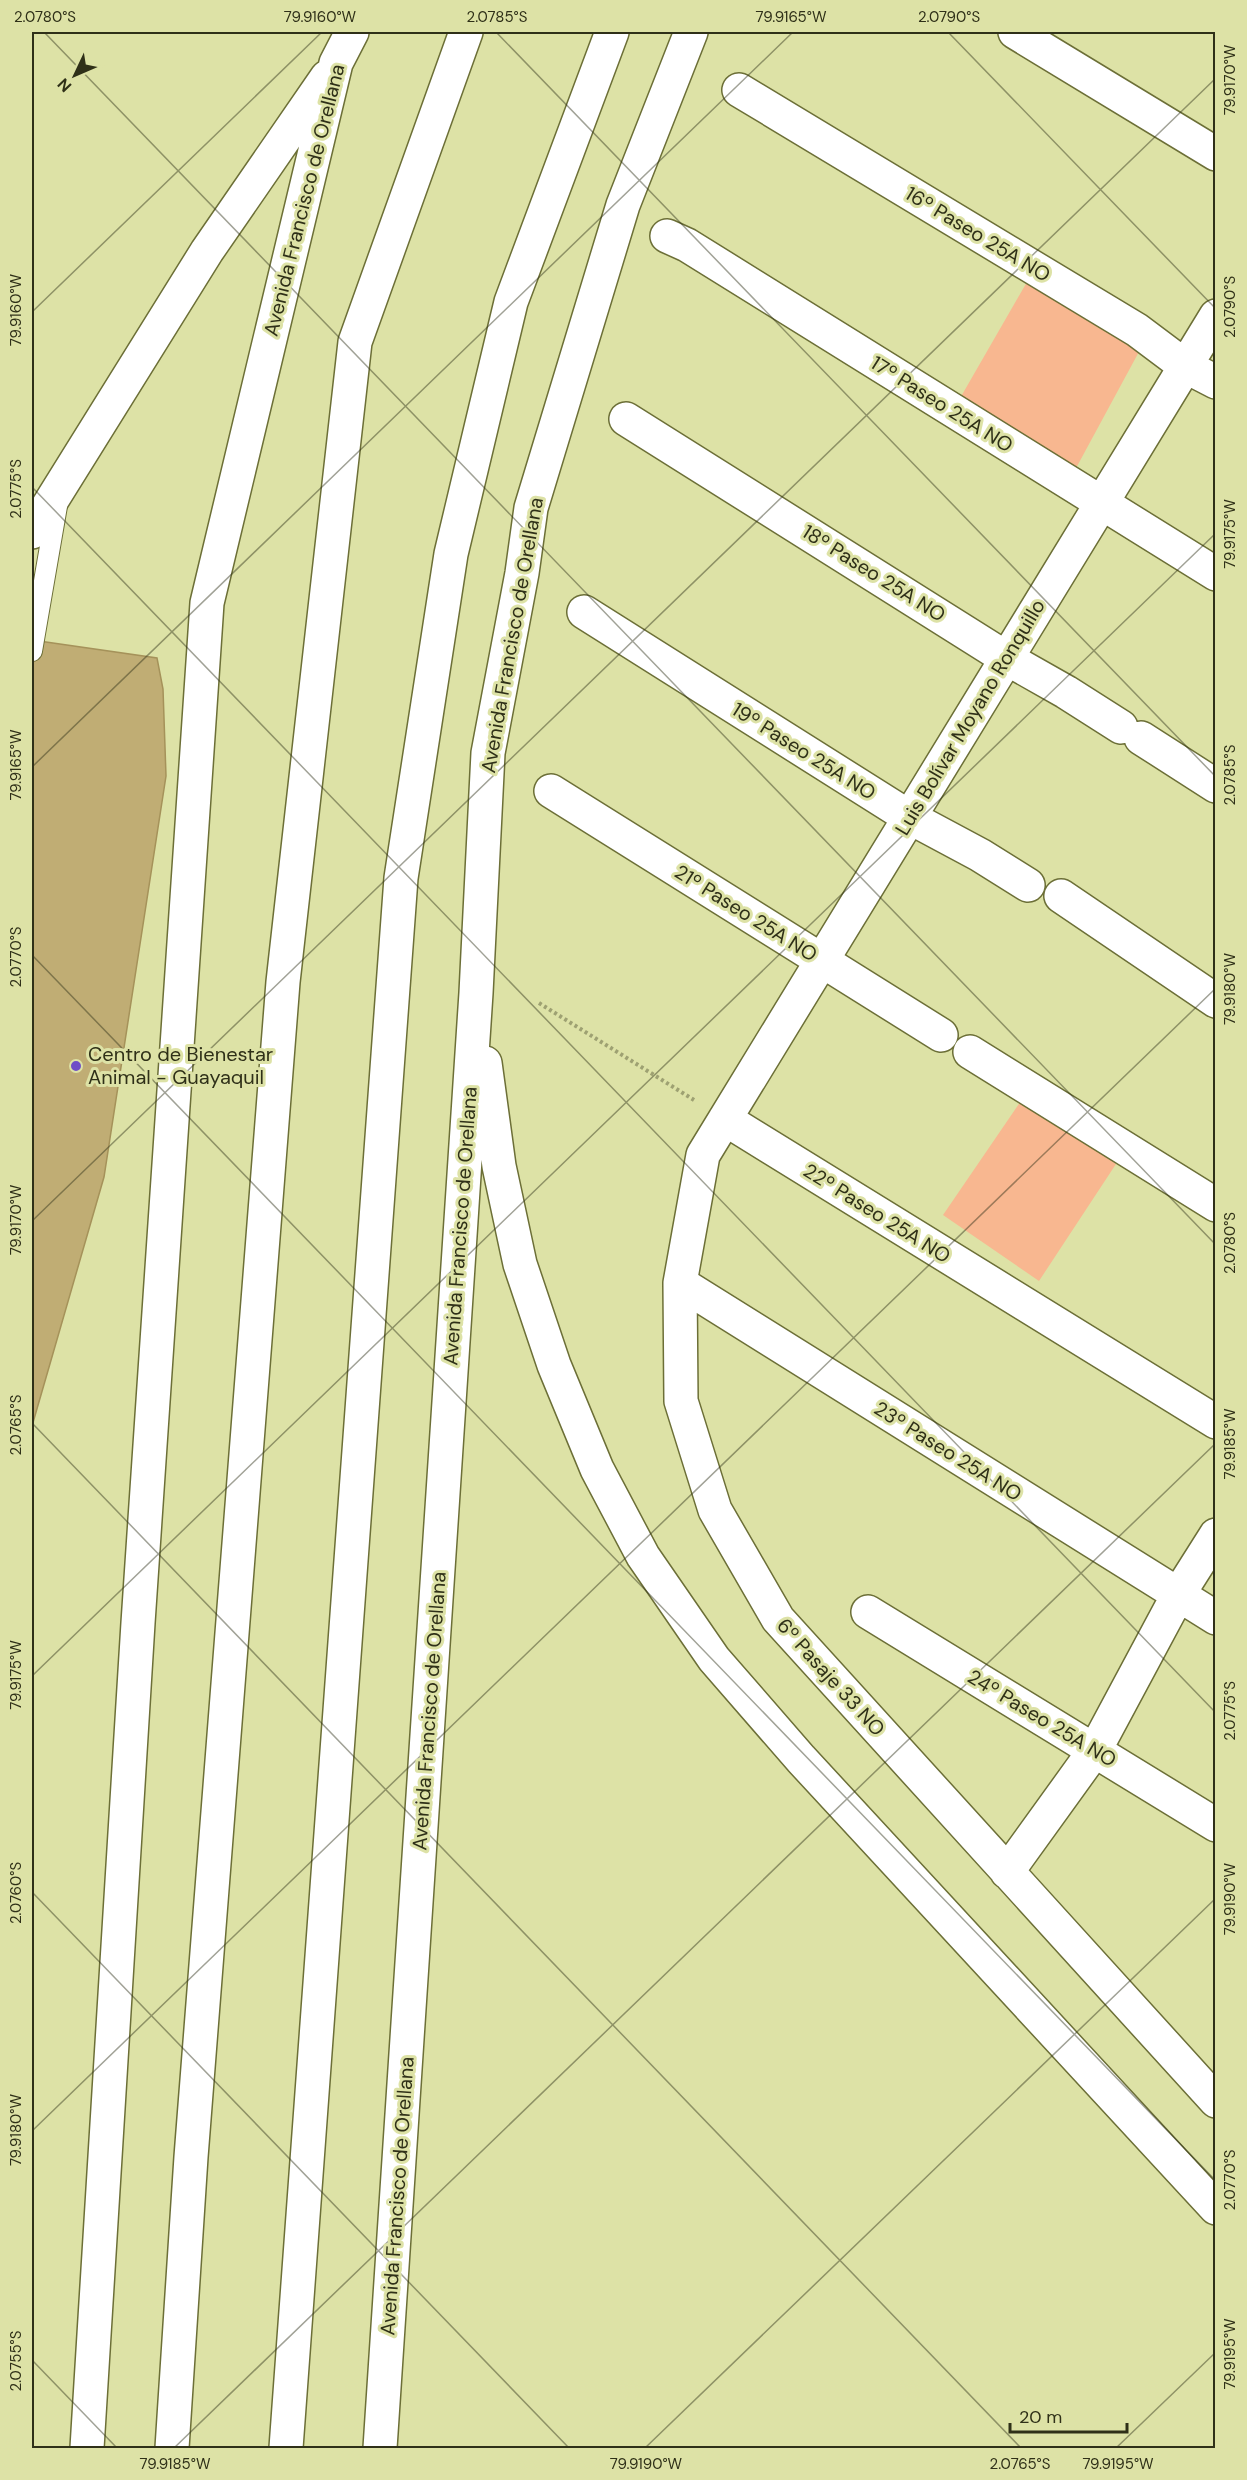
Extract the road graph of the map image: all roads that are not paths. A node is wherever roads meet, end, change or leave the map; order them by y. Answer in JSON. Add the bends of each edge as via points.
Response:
{"nodes":[{"id":1,"x":352,"y":32,"type":"edge"},
{"id":2,"x":466,"y":32,"type":"edge"},
{"id":3,"x":612,"y":32,"type":"edge"},
{"id":4,"x":691,"y":32,"type":"edge"},
{"id":5,"x":1015,"y":32,"type":"edge"},
{"id":6,"x":336,"y":63,"type":"junction"},
{"id":7,"x":739,"y":90,"type":"dead end"},
{"id":8,"x":1215,"y":154,"type":"edge"},
{"id":9,"x":667,"y":236,"type":"dead end"},
{"id":10,"x":1215,"y":315,"type":"edge"},
{"id":11,"x":1185,"y":366,"type":"junction"},
{"id":12,"x":1215,"y":382,"type":"edge"},
{"id":13,"x":626,"y":420,"type":"dead end"},
{"id":14,"x":60,"y":486,"type":"junction"},
{"id":15,"x":1101,"y":502,"type":"junction"},
{"id":16,"x":32,"y":532,"type":"edge"},
{"id":17,"x":1215,"y":574,"type":"edge"},
{"id":18,"x":584,"y":612,"type":"dead end"},
{"id":19,"x":32,"y":651,"type":"edge"},
{"id":20,"x":1006,"y":658,"type":"junction"},
{"id":21,"x":1215,"y":786,"type":"edge"},
{"id":22,"x":551,"y":791,"type":"dead end"},
{"id":23,"x":909,"y":817,"type":"junction"},
{"id":24,"x":1028,"y":885,"type":"dead end"},
{"id":25,"x":1061,"y":896,"type":"dead end"},
{"id":26,"x":822,"y":961,"type":"junction"},
{"id":27,"x":476,"y":993,"type":"junction"},
{"id":28,"x":1215,"y":1001,"type":"edge"},
{"id":29,"x":941,"y":1035,"type":"dead end"},
{"id":30,"x":970,"y":1052,"type":"dead end"},
{"id":31,"x":725,"y":1119,"type":"junction"},
{"id":32,"x":1215,"y":1205,"type":"edge"},
{"id":33,"x":680,"y":1283,"type":"junction"},
{"id":34,"x":1215,"y":1422,"type":"edge"},
{"id":35,"x":1215,"y":1534,"type":"edge"},
{"id":36,"x":1178,"y":1595,"type":"junction"},
{"id":37,"x":868,"y":1612,"type":"dead end"},
{"id":38,"x":1215,"y":1618,"type":"edge"},
{"id":39,"x":1095,"y":1750,"type":"junction"},
{"id":40,"x":1215,"y":1825,"type":"edge"},
{"id":41,"x":1007,"y":1872,"type":"junction"},
{"id":42,"x":1151,"y":2032,"type":"junction"},
{"id":43,"x":1215,"y":2068,"type":"edge"},
{"id":44,"x":1215,"y":2101,"type":"edge"},
{"id":45,"x":1215,"y":2208,"type":"edge"},
{"id":46,"x":87,"y":2448,"type":"edge"},
{"id":47,"x":172,"y":2448,"type":"edge"},
{"id":48,"x":286,"y":2448,"type":"edge"},
{"id":49,"x":380,"y":2448,"type":"edge"}],
"edges":[{"from":1,"to":6,"type":"main road","name":"Avenida Francisco de Orellana"},
{"from":2,"to":47,"type":"main road","via":[[355,342],[283,982],[191,2157]]},
{"from":3,"to":48,"type":"main road","via":[[511,302],[451,554],[401,878]]},
{"from":4,"to":27,"type":"main road","name":"Avenida Francisco de Orellana","via":[[623,205],[531,508],[488,753]]},
{"from":5,"to":8,"type":"main road"},
{"from":6,"to":14,"type":"main road","via":[[207,251]]},
{"from":6,"to":46,"type":"main road","name":"Avenida Francisco de Orellana","via":[[207,603]]},
{"from":7,"to":11,"type":"main road","name":"16º Paseo 25A NO","via":[[1137,330]]},
{"from":9,"to":15,"type":"main road","name":"17º Paseo 25A NO"},
{"from":10,"to":11,"type":"main road","name":"Luis Bolívar Moyano Ronquillo"},
{"from":11,"to":12,"type":"main road","name":"16º Paseo 25A NO"},
{"from":11,"to":15,"type":"main road","name":"Luis Bolívar Moyano Ronquillo"},
{"from":13,"to":20,"type":"main road","name":"18º Paseo 25A NO"},
{"from":14,"to":16,"type":"main road"},
{"from":14,"to":19,"type":"lane"},
{"from":15,"to":17,"type":"main road","name":"17º Paseo 25A NO"},
{"from":15,"to":20,"type":"main road","name":"Luis Bolívar Moyano Ronquillo"},
{"from":18,"to":23,"type":"main road","name":"19º Paseo 25A NO"},
{"from":20,"to":21,"type":"main road","name":"18º Paseo 25A NO"},
{"from":20,"to":23,"type":"main road","name":"Luis Bolívar Moyano Ronquillo"},
{"from":22,"to":26,"type":"main road","name":"21º Paseo 25A NO"},
{"from":23,"to":24,"type":"main road","name":"19º Paseo 25A NO"},
{"from":23,"to":26,"type":"main road","name":"Luis Bolívar Moyano Ronquillo"},
{"from":25,"to":28,"type":"main road"},
{"from":26,"to":29,"type":"main road","name":"21º Paseo 25A NO"},
{"from":26,"to":31,"type":"main road","name":"Luis Bolívar Moyano Ronquillo"},
{"from":27,"to":45,"type":"main road","via":[[499,1166],[520,1264],[554,1365],[597,1469],[643,1556],[714,1659],[801,1759]]},
{"from":27,"to":49,"type":"main road","name":"Avenida Francisco de Orellana"},
{"from":30,"to":32,"type":"main road"},
{"from":31,"to":33,"type":"main road","name":"6º Pasaje 33 NO","via":[[704,1155]]},
{"from":31,"to":34,"type":"main road","name":"22º Paseo 25A NO"},
{"from":33,"to":36,"type":"main road","name":"23º Paseo 25A NO"},
{"from":33,"to":41,"type":"main road","name":"6º Pasaje 33 NO","via":[[681,1401],[715,1510],[777,1619]]},
{"from":35,"to":36,"type":"main road"},
{"from":36,"to":38,"type":"main road","name":"23º Paseo 25A NO"},
{"from":36,"to":39,"type":"main road"},
{"from":37,"to":39,"type":"main road","name":"24º Paseo 25A NO"},
{"from":39,"to":40,"type":"main road","name":"24º Paseo 25A NO"},
{"from":39,"to":41,"type":"main road"},
{"from":41,"to":42,"type":"main road","name":"6º Pasaje 33 NO"},
{"from":42,"to":43,"type":"main road"},
{"from":42,"to":44,"type":"main road","name":"6º Pasaje 33 NO"}]}
